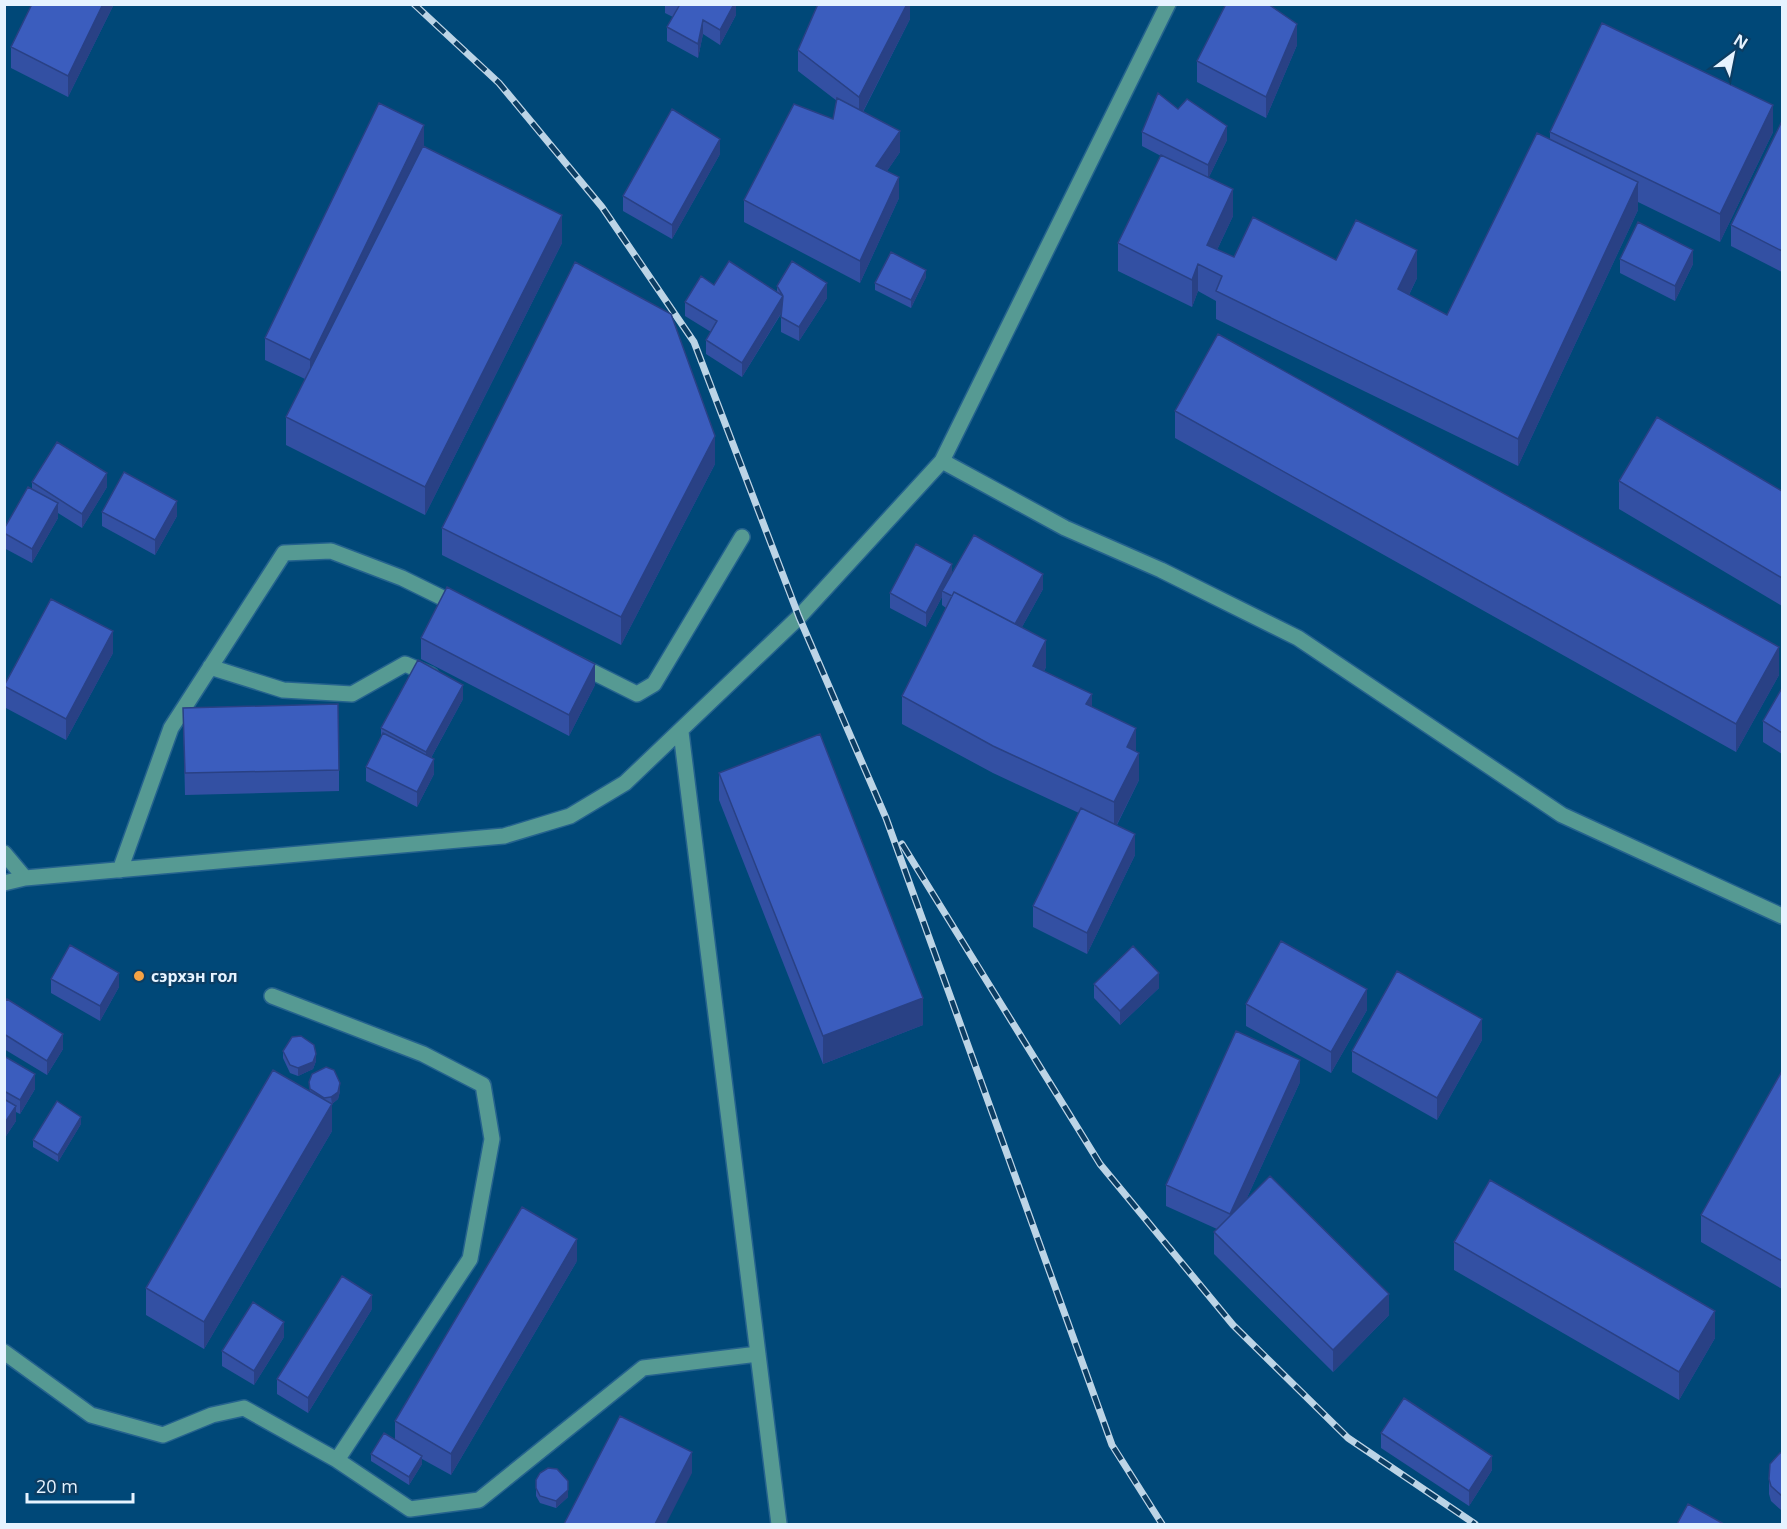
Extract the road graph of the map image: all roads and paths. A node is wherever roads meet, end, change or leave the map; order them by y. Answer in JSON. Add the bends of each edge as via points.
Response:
{"nodes":[{"id":1,"x":1168,"y":4,"type":"edge"},
{"id":2,"x":942,"y":461,"type":"junction"},
{"id":3,"x":742,"y":537,"type":"dead end"},
{"id":4,"x":477,"y":615,"type":"edge"},
{"id":5,"x":562,"y":657,"type":"edge"},
{"id":6,"x":210,"y":667,"type":"junction"},
{"id":7,"x":432,"y":675,"type":"edge"},
{"id":8,"x":681,"y":732,"type":"junction"},
{"id":9,"x":4,"y":853,"type":"edge"},
{"id":10,"x":120,"y":870,"type":"junction"},
{"id":11,"x":25,"y":878,"type":"junction"},
{"id":12,"x":4,"y":883,"type":"edge"},
{"id":13,"x":1782,"y":916,"type":"edge"},
{"id":14,"x":272,"y":996,"type":"dead end"},
{"id":15,"x":4,"y":1352,"type":"edge"},
{"id":16,"x":758,"y":1354,"type":"junction"},
{"id":17,"x":338,"y":1460,"type":"junction"},
{"id":18,"x":779,"y":1524,"type":"edge"}],
"edges":[{"from":1,"to":2,"type":"street"},
{"from":2,"to":8,"type":"street","via":[[799,617]]},
{"from":2,"to":13,"type":"street","via":[[1065,528],[1161,570],[1298,638],[1562,815]]},
{"from":3,"to":5,"type":"street","via":[[654,684],[637,694]]},
{"from":4,"to":6,"type":"street","via":[[402,578],[331,551],[284,553]]},
{"from":6,"to":7,"type":"street","via":[[283,690],[352,694],[405,664]]},
{"from":6,"to":10,"type":"street","via":[[171,728]]},
{"from":8,"to":10,"type":"street","via":[[625,783],[570,816],[504,836]]},
{"from":8,"to":16,"type":"street"},
{"from":9,"to":11,"type":"street"},
{"from":10,"to":11,"type":"street"},
{"from":11,"to":12,"type":"street"},
{"from":14,"to":17,"type":"street","via":[[423,1054],[483,1085],[492,1139],[470,1259]]},
{"from":15,"to":17,"type":"street","via":[[91,1415],[163,1434],[212,1415],[244,1408]]},
{"from":16,"to":17,"type":"street","via":[[643,1368],[479,1500],[410,1509]]},
{"from":16,"to":18,"type":"street"}]}
